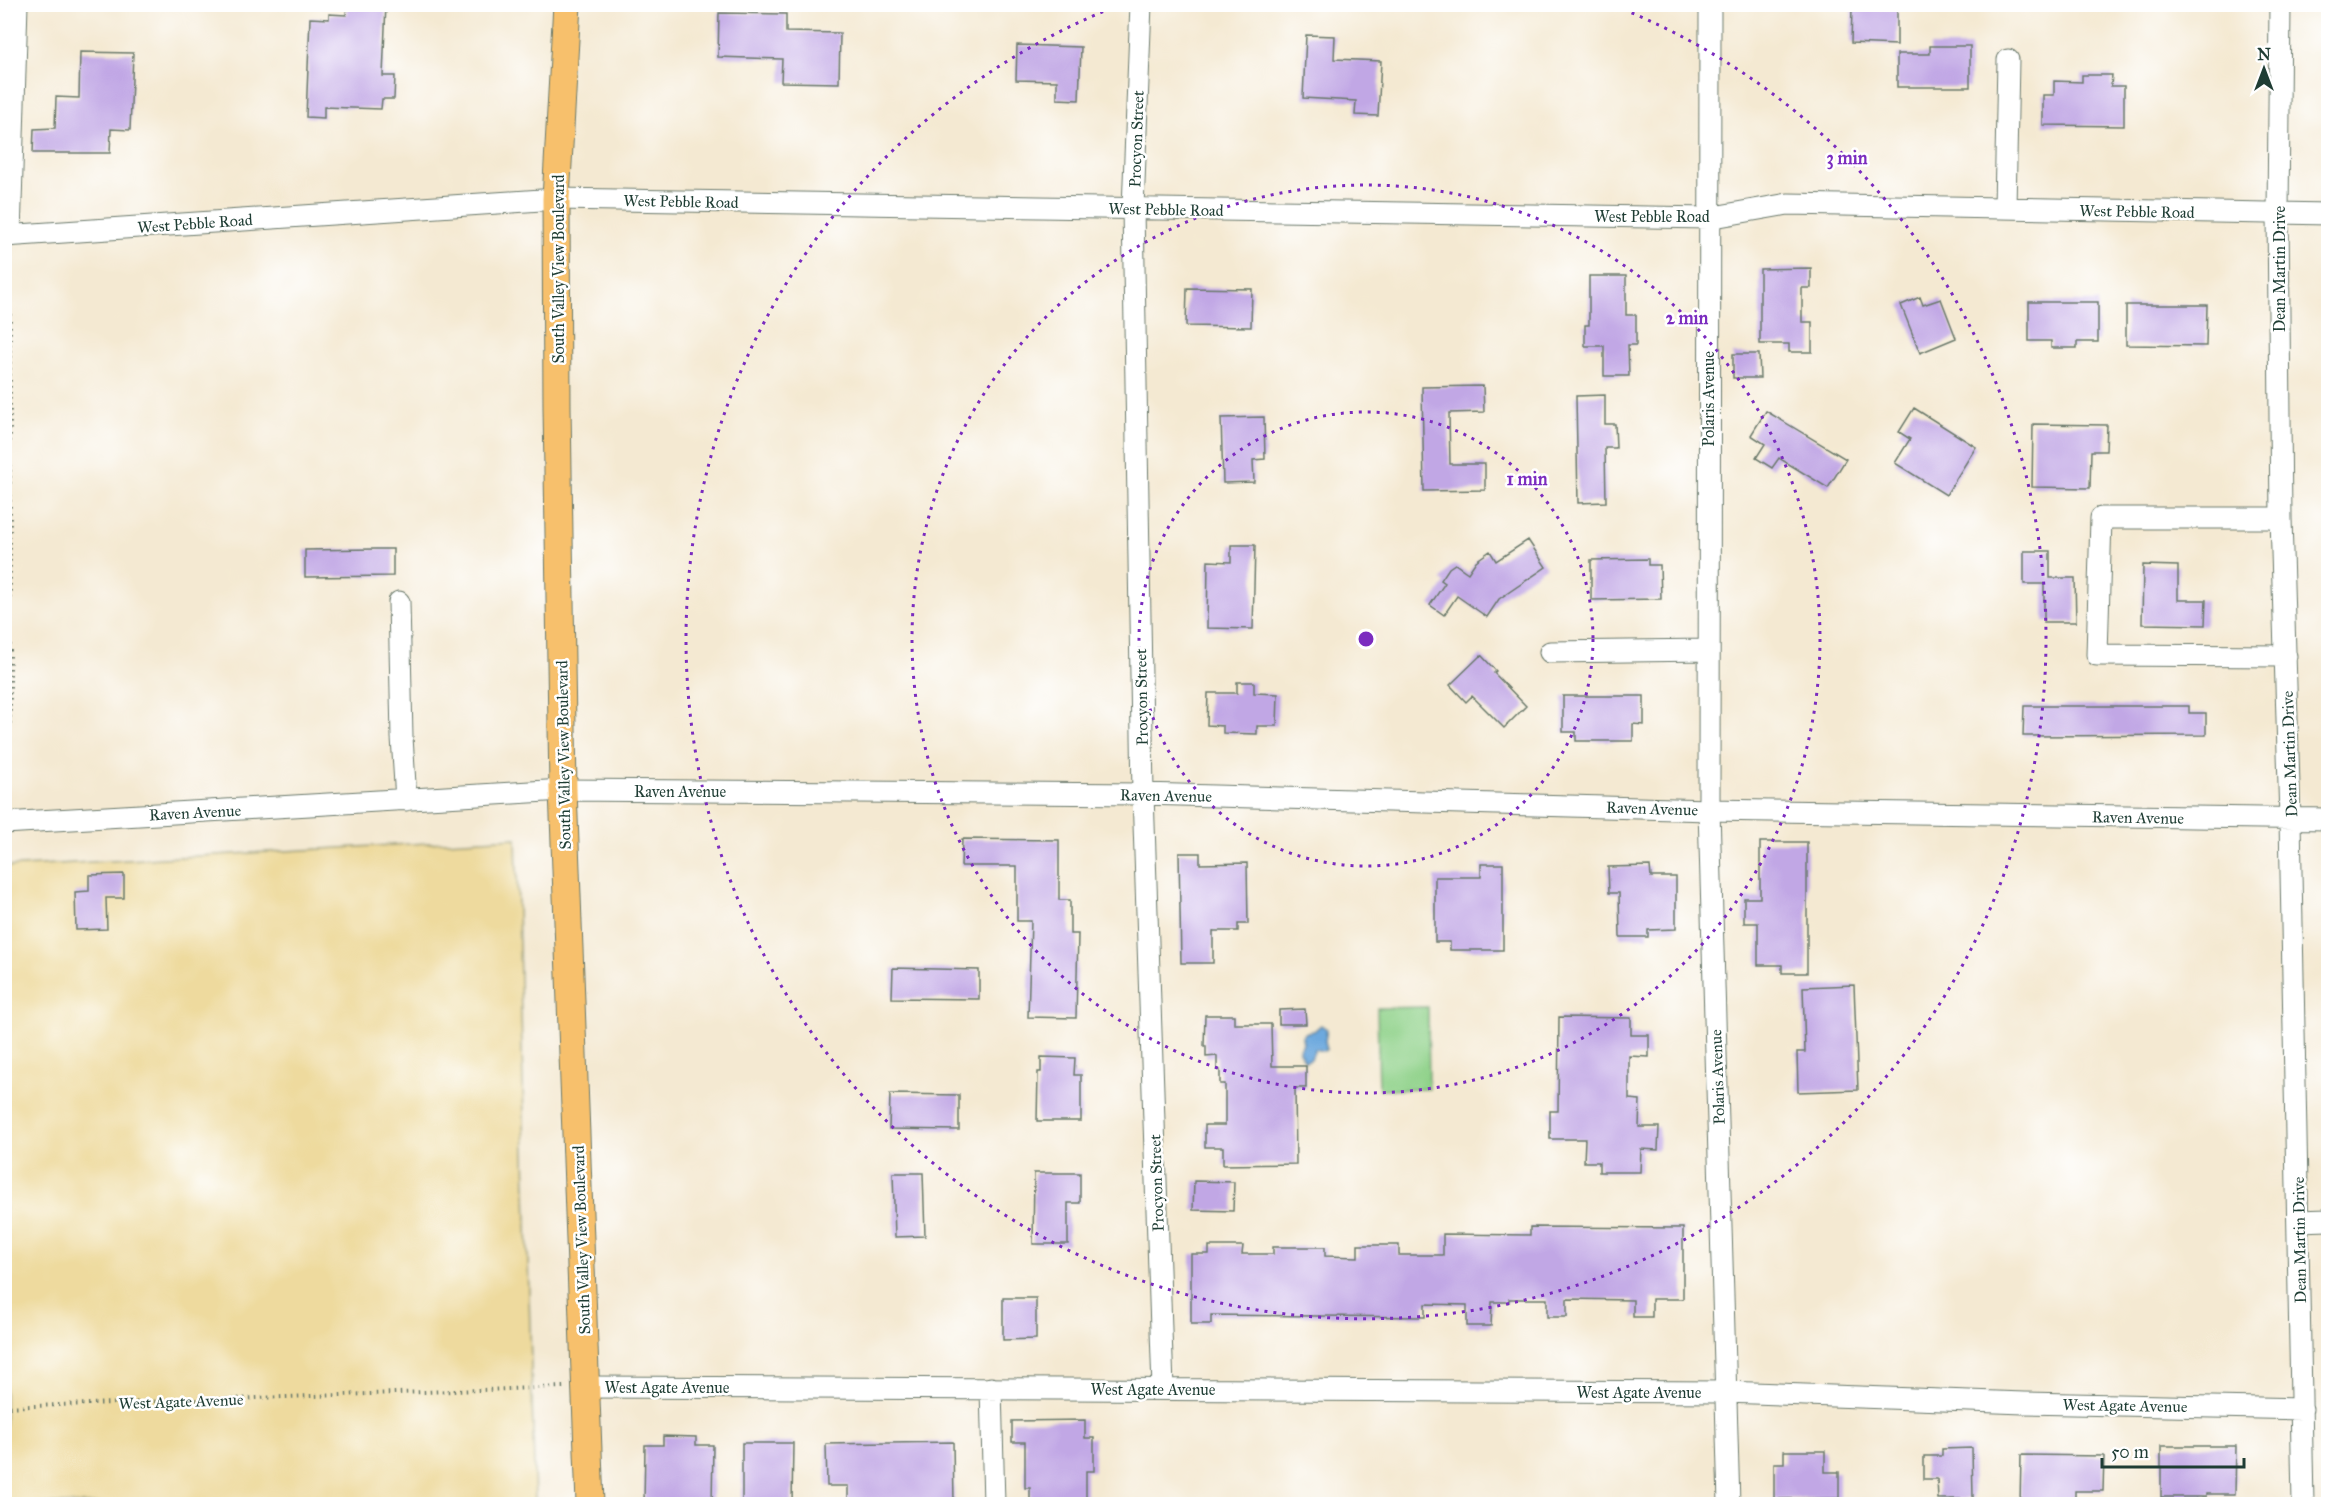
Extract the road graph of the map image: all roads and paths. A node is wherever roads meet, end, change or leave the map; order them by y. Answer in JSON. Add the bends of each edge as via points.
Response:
{"nodes":[{"id":1,"x":17,"y":4,"type":"edge"},
{"id":2,"x":567,"y":4,"type":"edge"},
{"id":3,"x":1141,"y":4,"type":"edge"},
{"id":4,"x":1710,"y":4,"type":"edge"},
{"id":5,"x":2280,"y":4,"type":"edge"},
{"id":6,"x":2008,"y":60,"type":"dead end"},
{"id":7,"x":556,"y":199,"type":"junction"},
{"id":8,"x":1133,"y":208,"type":"junction"},
{"id":9,"x":2005,"y":208,"type":"junction"},
{"id":10,"x":2278,"y":214,"type":"junction"},
{"id":11,"x":2328,"y":214,"type":"edge"},
{"id":12,"x":1708,"y":218,"type":"junction"},
{"id":13,"x":7,"y":236,"type":"edge"},
{"id":14,"x":2281,"y":518,"type":"junction"},
{"id":15,"x":399,"y":602,"type":"dead end"},
{"id":16,"x":1708,"y":650,"type":"junction"},
{"id":17,"x":1550,"y":652,"type":"dead end"},
{"id":18,"x":2286,"y":656,"type":"junction"},
{"id":19,"x":563,"y":790,"type":"junction"},
{"id":20,"x":1143,"y":794,"type":"junction"},
{"id":21,"x":406,"y":800,"type":"junction"},
{"id":22,"x":1709,"y":810,"type":"junction"},
{"id":23,"x":2290,"y":819,"type":"junction"},
{"id":24,"x":2328,"y":819,"type":"edge"},
{"id":25,"x":7,"y":823,"type":"edge"},
{"id":26,"x":2328,"y":1220,"type":"edge"},
{"id":27,"x":2298,"y":1221,"type":"junction"},
{"id":28,"x":587,"y":1387,"type":"junction"},
{"id":29,"x":991,"y":1388,"type":"junction"},
{"id":30,"x":1163,"y":1389,"type":"junction"},
{"id":31,"x":1726,"y":1392,"type":"junction"},
{"id":32,"x":4,"y":1407,"type":"edge"},
{"id":33,"x":2302,"y":1409,"type":"junction"},
{"id":34,"x":590,"y":1504,"type":"edge"},
{"id":35,"x":994,"y":1504,"type":"edge"},
{"id":36,"x":1729,"y":1504,"type":"edge"},
{"id":37,"x":2303,"y":1504,"type":"edge"}],
"edges":[{"from":1,"to":13,"type":"street"},
{"from":2,"to":7,"type":"main road","name":"South Valley View Boulevard"},
{"from":3,"to":8,"type":"street","name":"Procyon Street"},
{"from":4,"to":12,"type":"street","name":"Polaris Avenue"},
{"from":5,"to":10,"type":"street","name":"Dean Martin Drive"},
{"from":6,"to":9,"type":"street"},
{"from":7,"to":8,"type":"street","name":"West Pebble Road"},
{"from":7,"to":13,"type":"street","name":"West Pebble Road"},
{"from":7,"to":19,"type":"main road","name":"South Valley View Boulevard"},
{"from":8,"to":12,"type":"street","name":"West Pebble Road"},
{"from":8,"to":20,"type":"street","name":"Procyon Street"},
{"from":9,"to":10,"type":"street","name":"West Pebble Road"},
{"from":9,"to":12,"type":"street","name":"West Pebble Road","via":[[1788,204]]},
{"from":10,"to":11,"type":"street","name":"West Pebble Road"},
{"from":10,"to":14,"type":"street","name":"Dean Martin Drive"},
{"from":12,"to":16,"type":"street","name":"Polaris Avenue"},
{"from":13,"to":25,"type":"path"},
{"from":14,"to":18,"type":"street","name":"Dean Martin Drive"},
{"from":14,"to":18,"type":"street","via":[[2101,518],[2097,655]]},
{"from":15,"to":21,"type":"street"},
{"from":16,"to":17,"type":"street"},
{"from":16,"to":22,"type":"street","name":"Polaris Avenue"},
{"from":18,"to":23,"type":"street","name":"Dean Martin Drive"},
{"from":19,"to":20,"type":"street","name":"Raven Avenue"},
{"from":19,"to":21,"type":"street","name":"Raven Avenue"},
{"from":19,"to":28,"type":"main road","name":"South Valley View Boulevard"},
{"from":20,"to":22,"type":"street","name":"Raven Avenue"},
{"from":20,"to":30,"type":"street","name":"Procyon Street"},
{"from":21,"to":25,"type":"street","name":"Raven Avenue"},
{"from":22,"to":23,"type":"street","name":"Raven Avenue"},
{"from":22,"to":31,"type":"street","name":"Polaris Avenue"},
{"from":23,"to":24,"type":"street","name":"Raven Avenue"},
{"from":23,"to":27,"type":"street","name":"Dean Martin Drive"},
{"from":26,"to":27,"type":"street"},
{"from":27,"to":33,"type":"street","name":"Dean Martin Drive"},
{"from":28,"to":29,"type":"street","name":"West Agate Avenue"},
{"from":28,"to":32,"type":"path","name":"West Agate Avenue"},
{"from":28,"to":34,"type":"main road","name":"South Valley View Boulevard"},
{"from":29,"to":30,"type":"street","name":"West Agate Avenue"},
{"from":29,"to":35,"type":"street"},
{"from":30,"to":31,"type":"street","name":"West Agate Avenue"},
{"from":31,"to":33,"type":"street","name":"West Agate Avenue"},
{"from":31,"to":36,"type":"street","name":"Polaris Avenue"},
{"from":33,"to":37,"type":"street","name":"Dean Martin Drive"}]}
